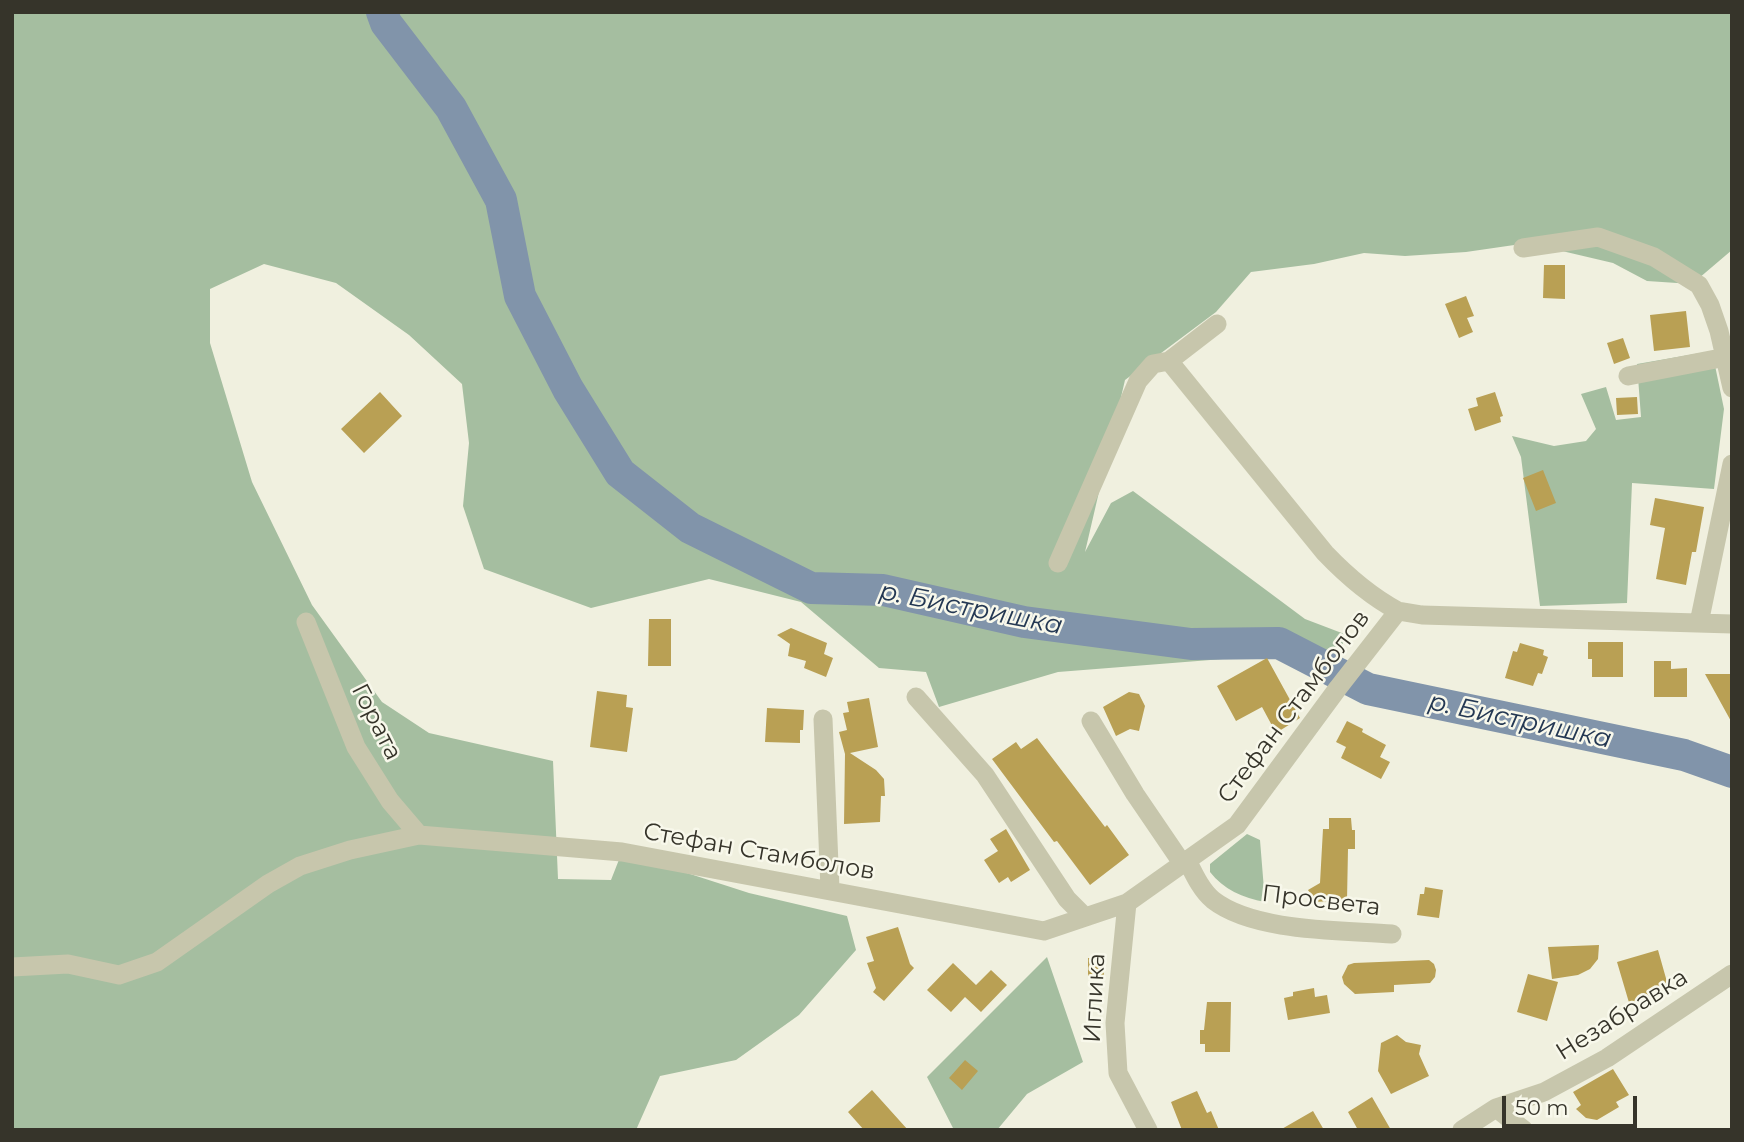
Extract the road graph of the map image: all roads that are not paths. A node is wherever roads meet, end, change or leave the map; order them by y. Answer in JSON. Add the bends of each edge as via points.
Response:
{"nodes":[{"id":1,"x":1523,"y":248,"type":"dead end"},
{"id":2,"x":1217,"y":324,"type":"dead end"},
{"id":3,"x":1726,"y":357,"type":"junction"},
{"id":4,"x":1169,"y":361,"type":"junction"},
{"id":5,"x":1628,"y":376,"type":"dead end"},
{"id":6,"x":1732,"y":388,"type":"edge"},
{"id":7,"x":1732,"y":464,"type":"edge"},
{"id":8,"x":1058,"y":563,"type":"dead end"},
{"id":9,"x":1398,"y":611,"type":"junction"},
{"id":10,"x":306,"y":622,"type":"dead end"},
{"id":11,"x":1699,"y":622,"type":"junction"},
{"id":12,"x":1732,"y":624,"type":"edge"},
{"id":13,"x":916,"y":697,"type":"dead end"},
{"id":14,"x":823,"y":719,"type":"dead end"},
{"id":15,"x":1091,"y":721,"type":"dead end"},
{"id":16,"x":419,"y":835,"type":"junction"},
{"id":17,"x":1185,"y":862,"type":"junction"},
{"id":18,"x":830,"y":889,"type":"junction"},
{"id":19,"x":1127,"y":903,"type":"junction"},
{"id":20,"x":1085,"y":917,"type":"junction"},
{"id":21,"x":1392,"y":934,"type":"dead end"},
{"id":22,"x":12,"y":967,"type":"edge"},
{"id":23,"x":1732,"y":974,"type":"edge"},
{"id":24,"x":1496,"y":1108,"type":"junction"},
{"id":25,"x":1135,"y":1121,"type":"edge"},
{"id":26,"x":1148,"y":1130,"type":"edge"},
{"id":27,"x":1462,"y":1130,"type":"edge"},
{"id":28,"x":1524,"y":1130,"type":"edge"}],
"edges":[{"from":1,"to":3,"type":"street","via":[[1598,237],[1654,257],[1699,285]]},
{"from":2,"to":4,"type":"street"},
{"from":3,"to":5,"type":"street"},
{"from":3,"to":6,"type":"street"},
{"from":4,"to":8,"type":"street","via":[[1153,365],[1138,382]]},
{"from":4,"to":9,"type":"street","name":"Стефан Стамболов","via":[[1325,553],[1349,578]]},
{"from":7,"to":11,"type":"street"},
{"from":9,"to":11,"type":"street","name":"Стефан Стамболов"},
{"from":9,"to":17,"type":"street","name":"Стефан Стамболов","via":[[1237,825]]},
{"from":10,"to":16,"type":"street","name":"Гората","via":[[356,747],[390,801]]},
{"from":11,"to":12,"type":"street","name":"Стефан Стамболов"},
{"from":13,"to":20,"type":"street","via":[[985,775],[1067,899]]},
{"from":14,"to":18,"type":"street"},
{"from":15,"to":17,"type":"street","name":"Просвета","via":[[1135,794]]},
{"from":16,"to":18,"type":"street","name":"Стефан Стамболов","via":[[622,852]]},
{"from":16,"to":22,"type":"street","name":"Стефан Стамболов","via":[[300,866],[157,962],[119,975],[68,964]]},
{"from":17,"to":19,"type":"street","name":"Стефан Стамболов"},
{"from":17,"to":21,"type":"street","name":"Просвета","via":[[1213,900],[1244,916],[1286,926]]},
{"from":18,"to":20,"type":"street","name":"Стефан Стамболов","via":[[1044,931]]},
{"from":19,"to":20,"type":"street","name":"Стефан Стамболов"},
{"from":19,"to":25,"type":"street","name":"Иглика","via":[[1115,1023],[1118,1073]]},
{"from":23,"to":24,"type":"street","name":"Незабравка","via":[[1607,1058],[1544,1092]]},
{"from":24,"to":27,"type":"street","name":"Незабравка"},
{"from":24,"to":28,"type":"street"},
{"from":25,"to":26,"type":"street","name":"Иглика"}]}
